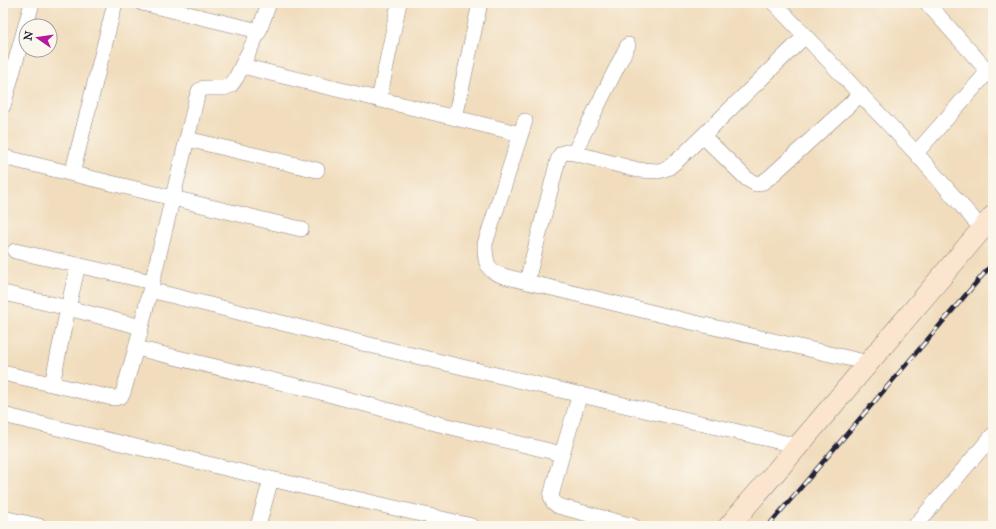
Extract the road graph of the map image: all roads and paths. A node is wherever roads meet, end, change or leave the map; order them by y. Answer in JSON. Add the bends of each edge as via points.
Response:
{"nodes":[{"id":1,"x":32,"y":3,"type":"edge"},
{"id":2,"x":115,"y":3,"type":"edge"},
{"id":3,"x":142,"y":3,"type":"edge"},
{"id":4,"x":269,"y":3,"type":"edge"},
{"id":5,"x":399,"y":3,"type":"edge"},
{"id":6,"x":480,"y":3,"type":"edge"},
{"id":7,"x":774,"y":3,"type":"edge"},
{"id":8,"x":927,"y":3,"type":"edge"},
{"id":9,"x":162,"y":5,"type":"edge"},
{"id":10,"x":259,"y":31,"type":"junction"},
{"id":11,"x":805,"y":36,"type":"junction"},
{"id":12,"x":628,"y":44,"type":"dead end"},
{"id":13,"x":242,"y":66,"type":"junction"},
{"id":14,"x":991,"y":72,"type":"edge"},
{"id":15,"x":860,"y":94,"type":"junction"},
{"id":16,"x":379,"y":100,"type":"junction"},
{"id":17,"x":3,"y":106,"type":"edge"},
{"id":18,"x":455,"y":118,"type":"junction"},
{"id":19,"x":703,"y":136,"type":"junction"},
{"id":20,"x":187,"y":139,"type":"junction"},
{"id":21,"x":574,"y":153,"type":"junction"},
{"id":22,"x":916,"y":153,"type":"junction"},
{"id":23,"x":3,"y":157,"type":"edge"},
{"id":24,"x":316,"y":170,"type":"dead end"},
{"id":25,"x":72,"y":174,"type":"junction"},
{"id":26,"x":173,"y":198,"type":"junction"},
{"id":27,"x":987,"y":223,"type":"edge"},
{"id":28,"x":301,"y":229,"type":"dead end"},
{"id":29,"x":15,"y":251,"type":"dead end"},
{"id":30,"x":78,"y":265,"type":"junction"},
{"id":31,"x":526,"y":281,"type":"junction"},
{"id":32,"x":151,"y":286,"type":"junction"},
{"id":33,"x":4,"y":293,"type":"edge"},
{"id":34,"x":68,"y":308,"type":"junction"},
{"id":35,"x":141,"y":327,"type":"junction"},
{"id":36,"x":136,"y":348,"type":"junction"},
{"id":37,"x":868,"y":363,"type":"junction"},
{"id":38,"x":3,"y":373,"type":"edge"},
{"id":39,"x":52,"y":384,"type":"junction"},
{"id":40,"x":580,"y":394,"type":"junction"},
{"id":41,"x":3,"y":414,"type":"edge"},
{"id":42,"x":993,"y":435,"type":"edge"},
{"id":43,"x":798,"y":446,"type":"junction"},
{"id":44,"x":562,"y":454,"type":"junction"},
{"id":45,"x":271,"y":479,"type":"junction"},
{"id":46,"x":3,"y":518,"type":"edge"},
{"id":47,"x":612,"y":523,"type":"edge"},
{"id":48,"x":39,"y":526,"type":"edge"},
{"id":49,"x":258,"y":526,"type":"edge"},
{"id":50,"x":472,"y":526,"type":"edge"},
{"id":51,"x":633,"y":526,"type":"edge"},
{"id":52,"x":729,"y":526,"type":"edge"},
{"id":53,"x":915,"y":526,"type":"edge"}],
"edges":[{"from":1,"to":17,"type":"street"},
{"from":2,"to":25,"type":"street"},
{"from":3,"to":9,"type":"street"},
{"from":4,"to":10,"type":"street"},
{"from":5,"to":16,"type":"street"},
{"from":6,"to":18,"type":"street"},
{"from":7,"to":11,"type":"street"},
{"from":8,"to":14,"type":"street"},
{"from":9,"to":10,"type":"street"},
{"from":10,"to":13,"type":"street"},
{"from":11,"to":15,"type":"street"},
{"from":11,"to":19,"type":"street"},
{"from":12,"to":21,"type":"street"},
{"from":13,"to":16,"type":"street"},
{"from":13,"to":20,"type":"street","via":[[231,85],[224,88],[204,88],[200,91]]},
{"from":14,"to":22,"type":"street"},
{"from":15,"to":19,"type":"street","via":[[776,172],[756,184],[747,179]]},
{"from":15,"to":22,"type":"street"},
{"from":16,"to":18,"type":"street"},
{"from":18,"to":31,"type":"street","via":[[523,127],[485,244],[485,255],[488,267],[494,272]]},
{"from":19,"to":21,"type":"street","via":[[668,168],[659,171],[638,170]]},
{"from":20,"to":24,"type":"street"},
{"from":20,"to":26,"type":"street"},
{"from":21,"to":31,"type":"street","via":[[561,154],[558,160]]},
{"from":22,"to":27,"type":"street"},
{"from":23,"to":25,"type":"street"},
{"from":25,"to":26,"type":"street"},
{"from":26,"to":28,"type":"street"},
{"from":26,"to":32,"type":"street"},
{"from":27,"to":37,"type":"street"},
{"from":29,"to":30,"type":"street"},
{"from":30,"to":32,"type":"street"},
{"from":30,"to":34,"type":"street"},
{"from":31,"to":37,"type":"street"},
{"from":32,"to":35,"type":"street"},
{"from":32,"to":40,"type":"street","via":[[394,351]]},
{"from":33,"to":34,"type":"street"},
{"from":34,"to":35,"type":"street"},
{"from":34,"to":39,"type":"street"},
{"from":35,"to":36,"type":"street"},
{"from":36,"to":39,"type":"street","via":[[120,397],[108,397]]},
{"from":36,"to":44,"type":"street"},
{"from":37,"to":43,"type":"street"},
{"from":38,"to":39,"type":"street"},
{"from":40,"to":43,"type":"street"},
{"from":40,"to":44,"type":"street"},
{"from":41,"to":45,"type":"street"},
{"from":42,"to":53,"type":"street"},
{"from":43,"to":52,"type":"street"},
{"from":44,"to":47,"type":"street","via":[[551,496],[553,502],[558,506]]},
{"from":45,"to":49,"type":"street"},
{"from":45,"to":50,"type":"street"},
{"from":46,"to":48,"type":"street"},
{"from":47,"to":51,"type":"street"}]}
